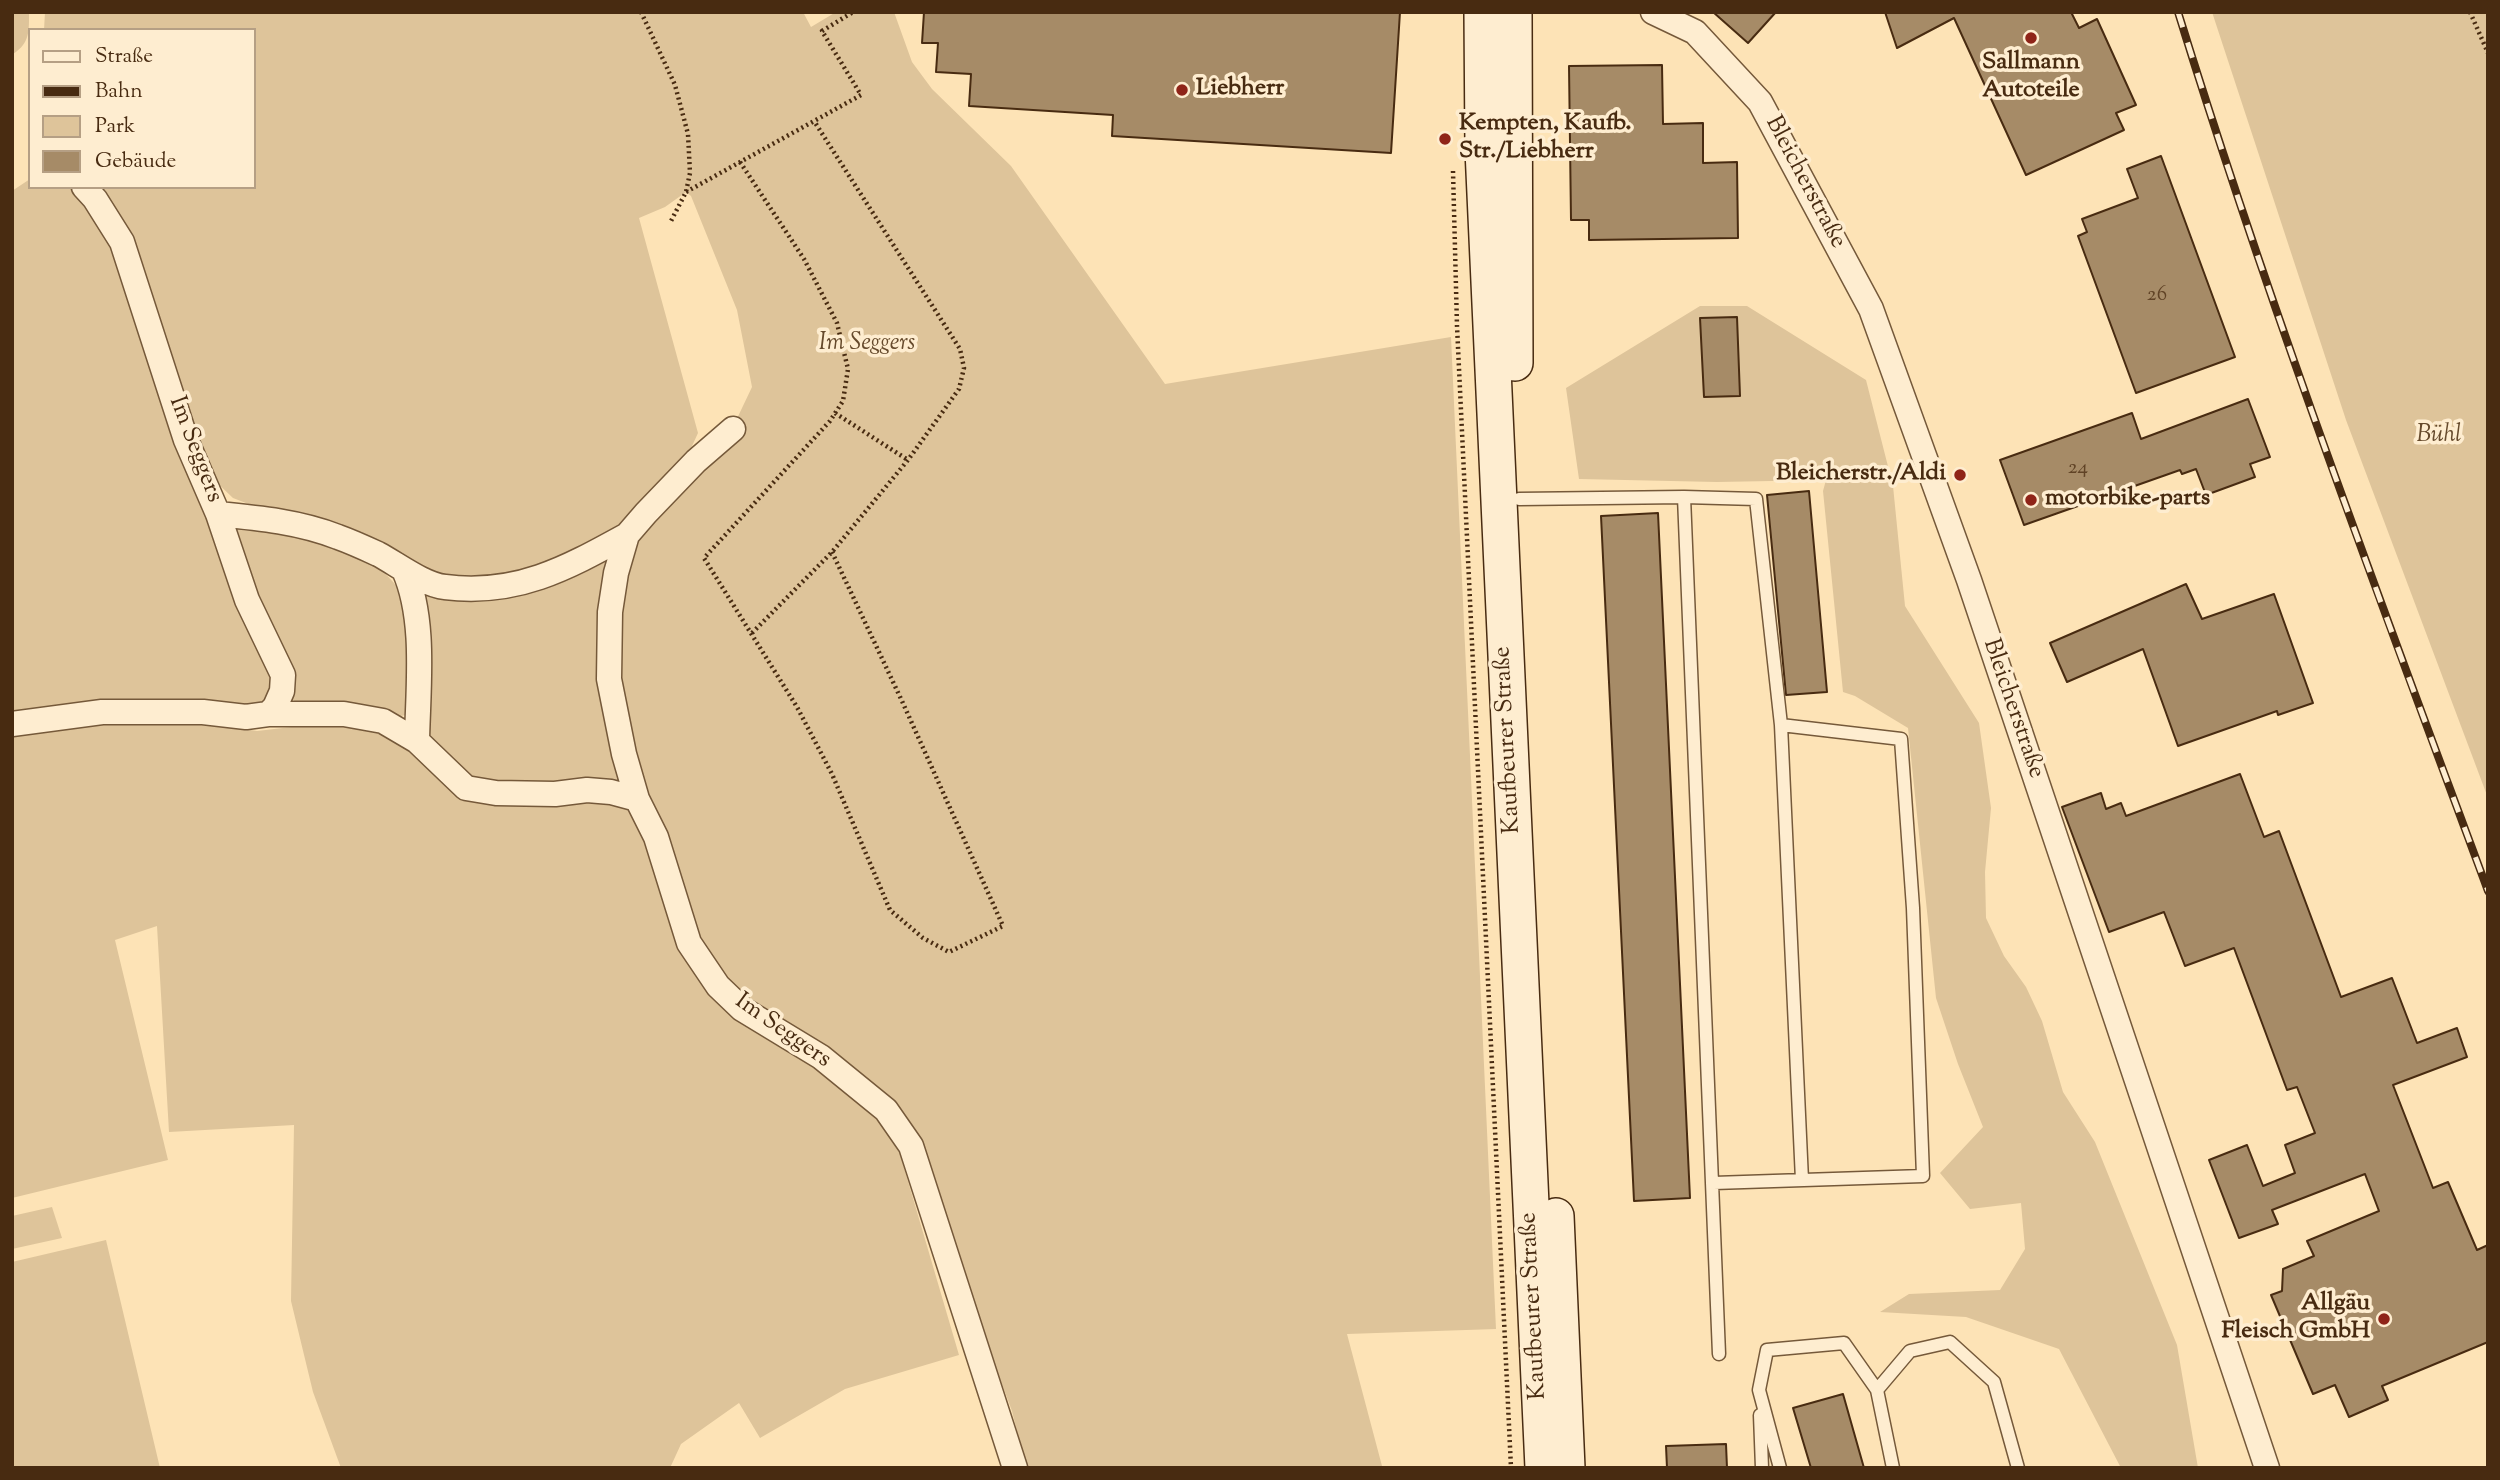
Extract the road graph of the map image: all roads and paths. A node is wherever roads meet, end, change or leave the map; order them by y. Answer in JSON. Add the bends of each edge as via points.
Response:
{"nodes":[{"id":1,"x":641,"y":12,"type":"edge"},
{"id":2,"x":853,"y":12,"type":"edge"},
{"id":3,"x":1482,"y":12,"type":"edge"},
{"id":4,"x":1514,"y":12,"type":"edge"},
{"id":5,"x":1653,"y":12,"type":"edge"},
{"id":6,"x":2470,"y":12,"type":"edge"},
{"id":7,"x":2488,"y":53,"type":"edge"},
{"id":8,"x":814,"y":121,"type":"junction"},
{"id":9,"x":740,"y":162,"type":"junction"},
{"id":10,"x":1452,"y":163,"type":"dead end"},
{"id":11,"x":86,"y":189,"type":"edge"},
{"id":12,"x":686,"y":192,"type":"junction"},
{"id":13,"x":671,"y":221,"type":"dead end"},
{"id":14,"x":835,"y":413,"type":"junction"},
{"id":15,"x":733,"y":429,"type":"dead end"},
{"id":16,"x":908,"y":460,"type":"junction"},
{"id":17,"x":1684,"y":497,"type":"junction"},
{"id":18,"x":1518,"y":499,"type":"junction"},
{"id":19,"x":218,"y":514,"type":"junction"},
{"id":20,"x":627,"y":535,"type":"junction"},
{"id":21,"x":832,"y":552,"type":"junction"},
{"id":22,"x":404,"y":570,"type":"junction"},
{"id":23,"x":752,"y":633,"type":"junction"},
{"id":24,"x":268,"y":714,"type":"junction"},
{"id":25,"x":12,"y":724,"type":"edge"},
{"id":26,"x":1781,"y":725,"type":"junction"},
{"id":27,"x":417,"y":741,"type":"junction"},
{"id":28,"x":637,"y":799,"type":"junction"},
{"id":29,"x":1801,"y":1180,"type":"junction"},
{"id":30,"x":1714,"y":1183,"type":"junction"},
{"id":31,"x":1719,"y":1354,"type":"dead end"},
{"id":32,"x":1759,"y":1390,"type":"junction"},
{"id":33,"x":1877,"y":1390,"type":"junction"},
{"id":34,"x":1016,"y":1468,"type":"edge"},
{"id":35,"x":1511,"y":1468,"type":"edge"},
{"id":36,"x":1543,"y":1468,"type":"edge"},
{"id":37,"x":1567,"y":1468,"type":"edge"},
{"id":38,"x":1762,"y":1468,"type":"edge"},
{"id":39,"x":1780,"y":1468,"type":"edge"},
{"id":40,"x":1893,"y":1468,"type":"edge"},
{"id":41,"x":2018,"y":1468,"type":"edge"},
{"id":42,"x":2267,"y":1468,"type":"edge"}],
"edges":[{"from":1,"to":12,"type":"path","via":[[675,85],[688,134]]},
{"from":2,"to":8,"type":"path","via":[[822,31],[861,95]]},
{"from":3,"to":36,"type":"main road","name":"Kaufbeurer Straße","via":[[1483,150]]},
{"from":4,"to":18,"type":"main road","name":"Kaufbeurer Straße"},
{"from":5,"to":42,"type":"street","name":"Bleicherstraße","via":[[1695,32],[1760,102],[1871,309],[1973,593]]},
{"from":6,"to":7,"type":"path"},
{"from":8,"to":9,"type":"path"},
{"from":8,"to":16,"type":"path","via":[[960,349],[964,368],[959,389]]},
{"from":9,"to":12,"type":"path"},
{"from":9,"to":14,"type":"path","via":[[804,259],[838,323],[848,369],[843,401]]},
{"from":10,"to":35,"type":"path"},
{"from":11,"to":19,"type":"street","name":"Im Seggers","via":[[122,243],[186,440]]},
{"from":12,"to":13,"type":"path"},
{"from":14,"to":16,"type":"path"},
{"from":14,"to":23,"type":"path","via":[[704,558]]},
{"from":15,"to":20,"type":"street","via":[[696,461]]},
{"from":16,"to":21,"type":"path"},
{"from":17,"to":18,"type":"lane"},
{"from":17,"to":26,"type":"lane","via":[[1756,499]]},
{"from":17,"to":30,"type":"lane"},
{"from":18,"to":37,"type":"main road","name":"Kaufbeurer Straße"},
{"from":19,"to":22,"type":"street","via":[[285,521],[337,536]]},
{"from":19,"to":24,"type":"street","name":"Im Seggers","via":[[247,600],[284,675],[282,691]]},
{"from":20,"to":22,"type":"street","via":[[569,567],[525,583],[494,588],[443,587]]},
{"from":20,"to":28,"type":"street","name":"Im Seggers","via":[[610,612],[609,678]]},
{"from":21,"to":23,"type":"path"},
{"from":21,"to":23,"type":"path","via":[[1003,926],[949,952],[923,938],[891,911],[832,775]]},
{"from":22,"to":27,"type":"street","via":[[416,610]]},
{"from":24,"to":25,"type":"street","via":[[102,712]]},
{"from":24,"to":27,"type":"street","via":[[344,714],[383,720]]},
{"from":26,"to":29,"type":"lane"},
{"from":26,"to":29,"type":"lane","via":[[1901,739],[1913,908],[1923,1176]]},
{"from":27,"to":28,"type":"street","via":[[466,788],[496,793],[599,791]]},
{"from":28,"to":34,"type":"street","name":"Im Seggers","via":[[656,837],[689,943],[718,986],[742,1009],[821,1057],[886,1110],[911,1146]]},
{"from":29,"to":30,"type":"lane"},
{"from":30,"to":31,"type":"lane"},
{"from":32,"to":33,"type":"lane","via":[[1767,1350],[1844,1343]]},
{"from":32,"to":38,"type":"lane"},
{"from":32,"to":39,"type":"lane"},
{"from":33,"to":40,"type":"lane"},
{"from":33,"to":41,"type":"lane","via":[[1910,1351],[1950,1342],[1994,1382]]}]}
